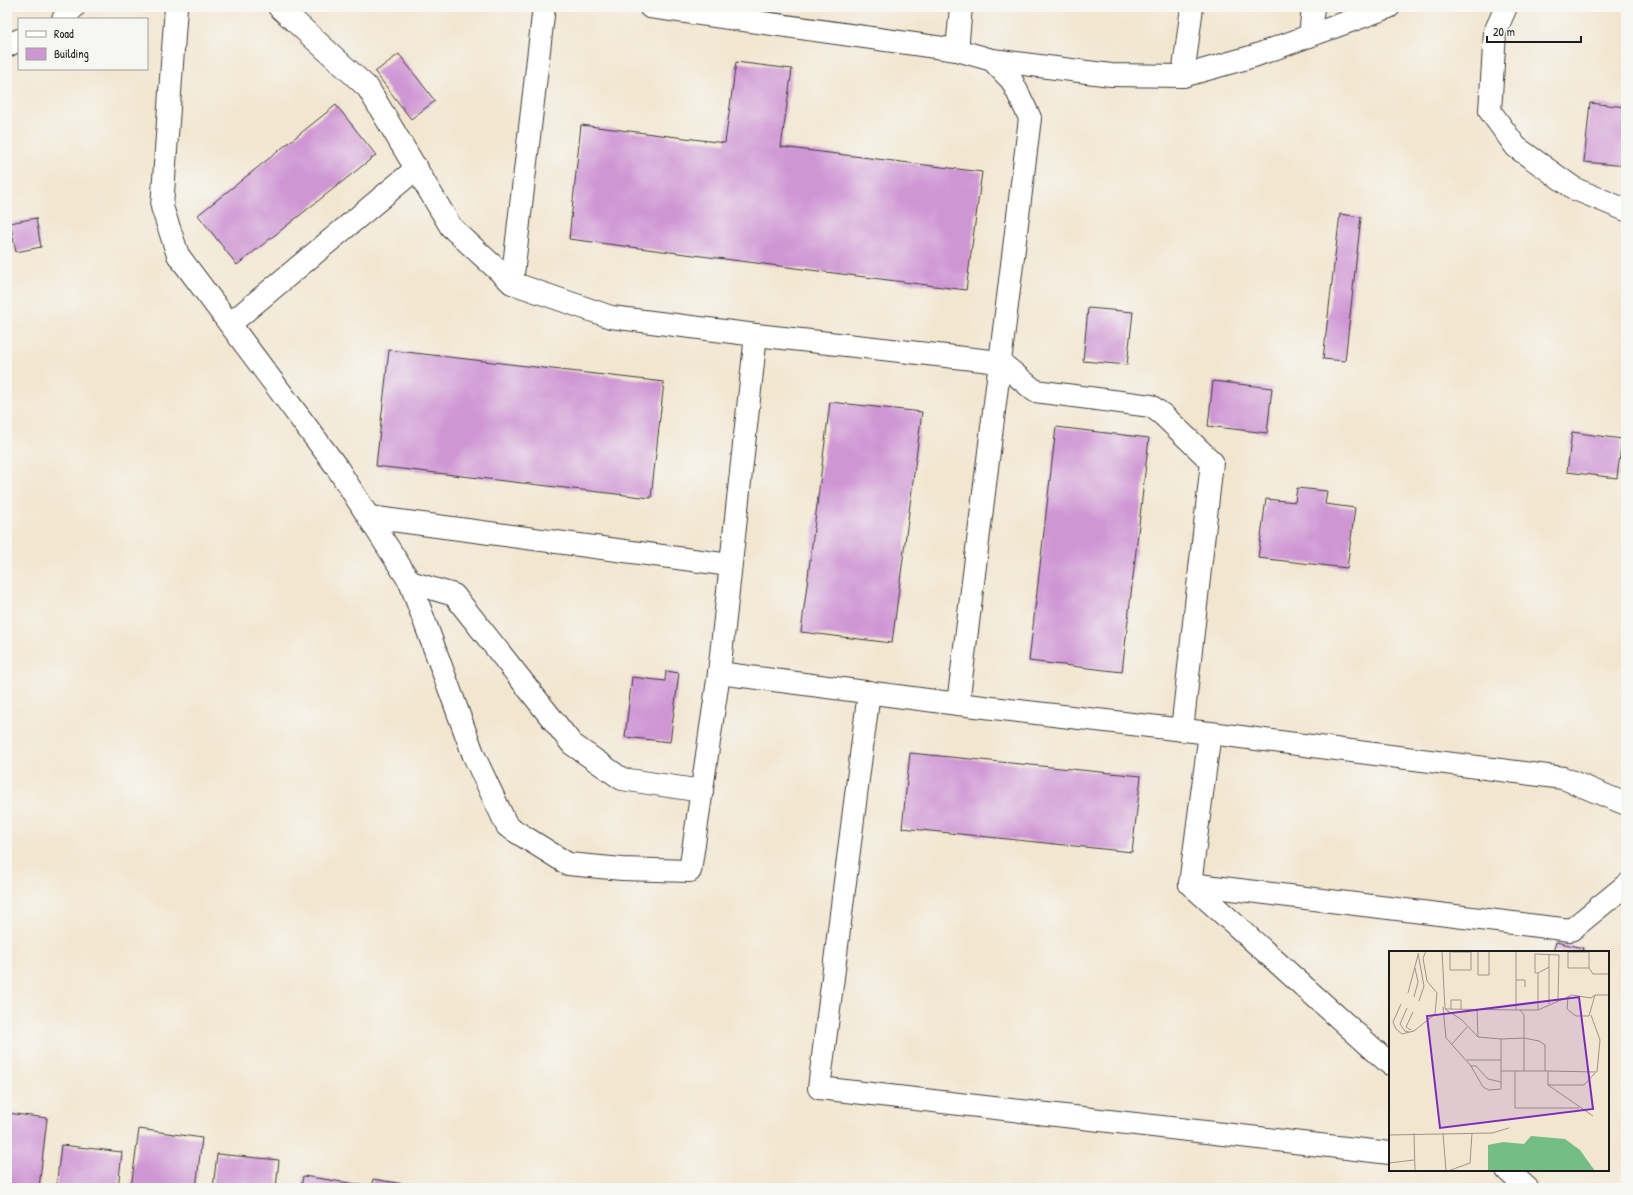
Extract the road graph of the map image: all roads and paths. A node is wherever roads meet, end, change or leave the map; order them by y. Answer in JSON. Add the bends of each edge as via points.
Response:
{"nodes":[{"id":1,"x":74,"y":7,"type":"edge"},
{"id":2,"x":176,"y":7,"type":"edge"},
{"id":3,"x":279,"y":7,"type":"edge"},
{"id":4,"x":544,"y":7,"type":"edge"},
{"id":5,"x":650,"y":7,"type":"edge"},
{"id":6,"x":961,"y":7,"type":"edge"},
{"id":7,"x":1192,"y":7,"type":"edge"},
{"id":8,"x":1313,"y":7,"type":"edge"},
{"id":9,"x":1389,"y":7,"type":"edge"},
{"id":10,"x":1506,"y":7,"type":"edge"},
{"id":11,"x":731,"y":13,"type":"edge"},
{"id":12,"x":65,"y":18,"type":"edge"},
{"id":13,"x":1310,"y":36,"type":"junction"},
{"id":14,"x":18,"y":40,"type":"edge"},
{"id":15,"x":7,"y":46,"type":"edge"},
{"id":16,"x":956,"y":50,"type":"junction"},
{"id":17,"x":992,"y":60,"type":"junction"},
{"id":18,"x":1183,"y":76,"type":"junction"},
{"id":19,"x":417,"y":168,"type":"junction"},
{"id":20,"x":1626,"y":210,"type":"edge"},
{"id":21,"x":512,"y":283,"type":"junction"},
{"id":22,"x":230,"y":324,"type":"junction"},
{"id":23,"x":756,"y":335,"type":"junction"},
{"id":24,"x":1000,"y":362,"type":"junction"},
{"id":25,"x":369,"y":517,"type":"junction"},
{"id":26,"x":730,"y":565,"type":"junction"},
{"id":27,"x":410,"y":582,"type":"junction"},
{"id":28,"x":719,"y":673,"type":"junction"},
{"id":29,"x":869,"y":692,"type":"junction"},
{"id":30,"x":958,"y":704,"type":"junction"},
{"id":31,"x":1182,"y":730,"type":"junction"},
{"id":32,"x":1210,"y":733,"type":"junction"},
{"id":33,"x":702,"y":791,"type":"junction"},
{"id":34,"x":1626,"y":804,"type":"edge"},
{"id":35,"x":1190,"y":884,"type":"junction"},
{"id":36,"x":1626,"y":885,"type":"edge"},
{"id":37,"x":1389,"y":1063,"type":"edge"},
{"id":38,"x":1389,"y":1153,"type":"edge"},
{"id":39,"x":1508,"y":1171,"type":"edge"},
{"id":40,"x":1527,"y":1188,"type":"edge"}],
"edges":[{"from":1,"to":12,"type":"lane"},
{"from":2,"to":22,"type":"lane","via":[[162,207],[178,255]]},
{"from":3,"to":19,"type":"lane","via":[[368,88]]},
{"from":4,"to":21,"type":"lane"},
{"from":5,"to":11,"type":"lane"},
{"from":6,"to":16,"type":"lane"},
{"from":7,"to":18,"type":"lane"},
{"from":8,"to":13,"type":"lane"},
{"from":9,"to":13,"type":"lane"},
{"from":10,"to":20,"type":"lane","via":[[1495,32],[1490,111],[1516,147],[1575,189]]},
{"from":11,"to":16,"type":"lane"},
{"from":13,"to":18,"type":"lane","via":[[1254,56]]},
{"from":14,"to":15,"type":"lane"},
{"from":16,"to":17,"type":"lane"},
{"from":17,"to":18,"type":"lane","via":[[1111,75]]},
{"from":17,"to":24,"type":"lane","via":[[1012,81],[1030,118]]},
{"from":19,"to":21,"type":"lane","via":[[451,227]]},
{"from":19,"to":22,"type":"lane"},
{"from":21,"to":23,"type":"lane","via":[[611,317]]},
{"from":22,"to":25,"type":"lane","via":[[336,466]]},
{"from":23,"to":24,"type":"lane"},
{"from":23,"to":26,"type":"lane"},
{"from":24,"to":30,"type":"lane"},
{"from":24,"to":31,"type":"lane","via":[[1035,390],[1151,406],[1212,462]]},
{"from":25,"to":26,"type":"lane"},
{"from":25,"to":27,"type":"lane"},
{"from":26,"to":28,"type":"lane"},
{"from":27,"to":33,"type":"lane","via":[[454,595],[572,744],[622,779]]},
{"from":27,"to":33,"type":"lane","via":[[474,756],[507,826],[568,864],[690,871]]},
{"from":28,"to":29,"type":"lane"},
{"from":28,"to":33,"type":"lane"},
{"from":29,"to":30,"type":"lane"},
{"from":29,"to":38,"type":"lane","via":[[819,1088]]},
{"from":30,"to":31,"type":"lane"},
{"from":31,"to":32,"type":"lane"},
{"from":32,"to":34,"type":"lane","via":[[1563,778]]},
{"from":32,"to":35,"type":"lane"},
{"from":35,"to":36,"type":"lane","via":[[1571,930]]},
{"from":35,"to":37,"type":"lane"},
{"from":39,"to":40,"type":"lane"}]}
